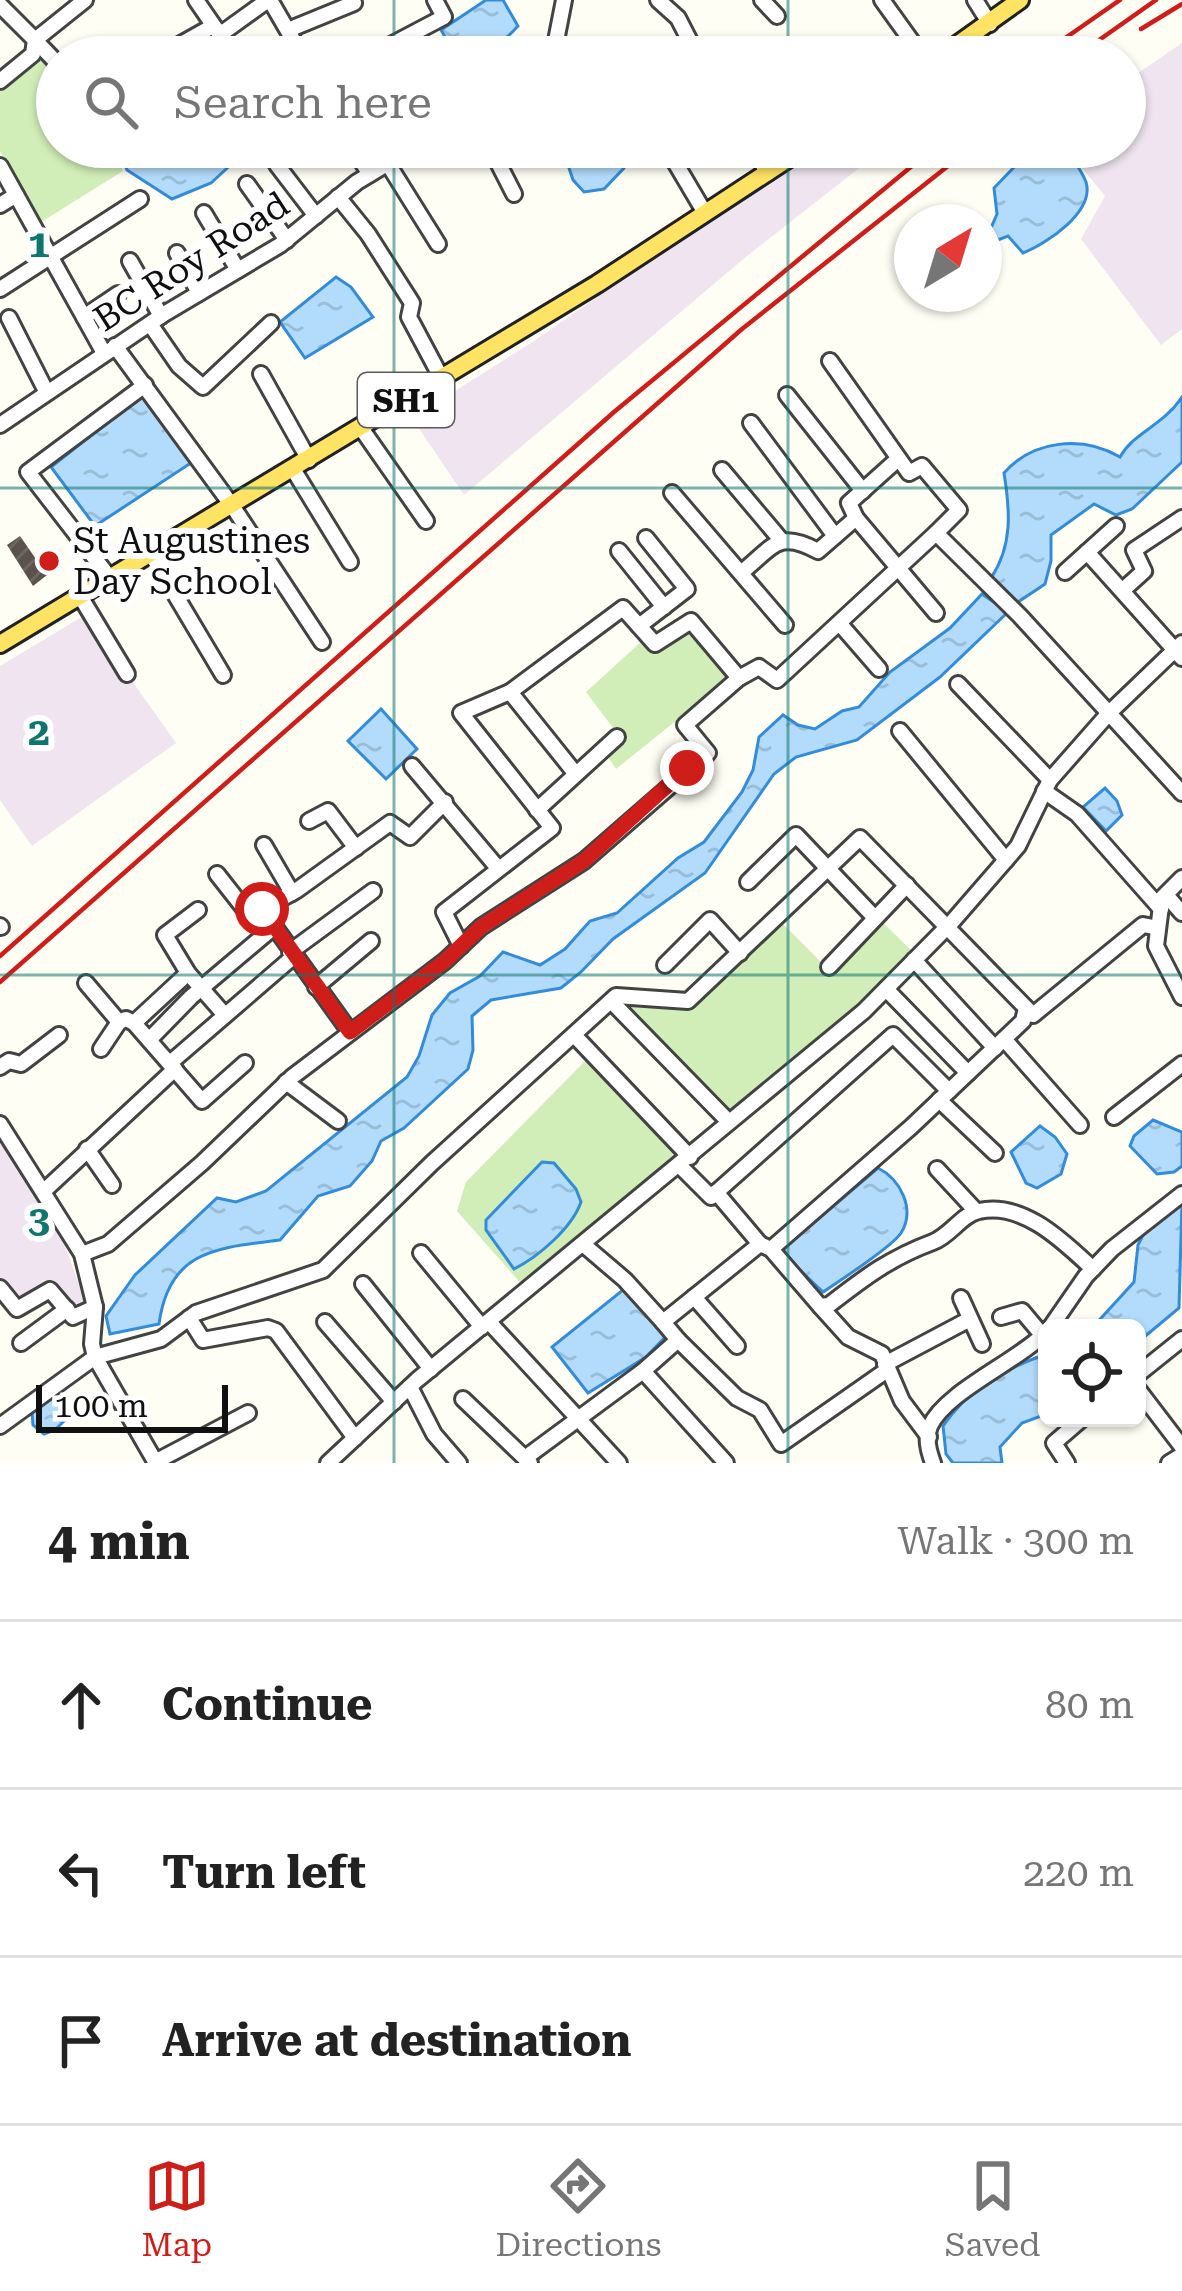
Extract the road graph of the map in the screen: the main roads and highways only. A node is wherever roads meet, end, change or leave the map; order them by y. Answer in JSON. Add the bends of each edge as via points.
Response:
{"nodes":[{"id":1,"x":1020,"y":0,"type":"edge"},
{"id":2,"x":972,"y":36,"type":"edge"},
{"id":3,"x":774,"y":168,"type":"edge"},
{"id":4,"x":0,"y":644,"type":"edge"}],
"edges":[{"from":1,"to":2,"type":"main road"},
{"from":3,"to":4,"type":"main road","number":"SH1"}]}
